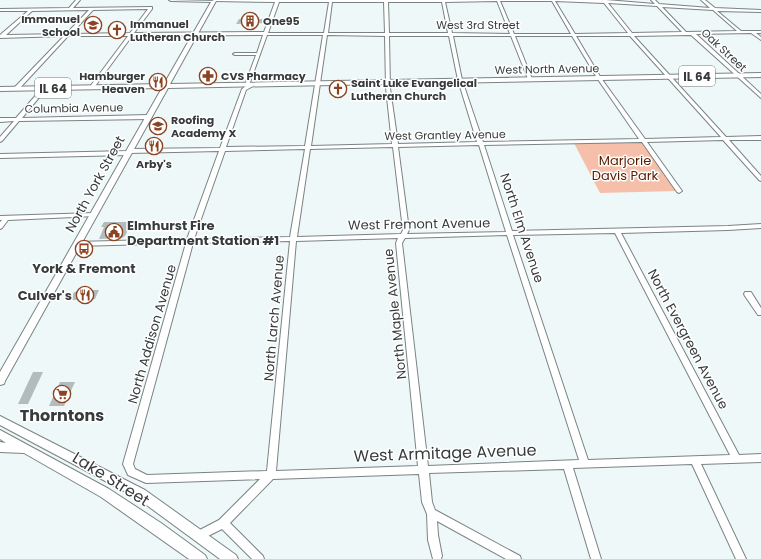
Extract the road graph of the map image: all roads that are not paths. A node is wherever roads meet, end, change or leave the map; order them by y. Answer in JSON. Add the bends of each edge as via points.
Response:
{"nodes":[{"id":1,"x":78,"y":0,"type":"edge"},
{"id":2,"x":171,"y":0,"type":"edge"},
{"id":3,"x":331,"y":0,"type":"edge"},
{"id":4,"x":386,"y":0,"type":"edge"},
{"id":5,"x":443,"y":0,"type":"edge"},
{"id":6,"x":499,"y":0,"type":"edge"},
{"id":7,"x":553,"y":0,"type":"edge"},
{"id":8,"x":653,"y":0,"type":"edge"},
{"id":9,"x":703,"y":0,"type":"edge"},
{"id":10,"x":260,"y":1,"type":"edge"},
{"id":11,"x":276,"y":1,"type":"edge"},
{"id":12,"x":604,"y":1,"type":"edge"},
{"id":13,"x":213,"y":2,"type":"edge"},
{"id":14,"x":659,"y":6,"type":"junction"},
{"id":15,"x":93,"y":8,"type":"junction"},
{"id":16,"x":32,"y":9,"type":"junction"},
{"id":17,"x":70,"y":9,"type":"junction"},
{"id":18,"x":0,"y":10,"type":"edge"},
{"id":19,"x":714,"y":10,"type":"junction"},
{"id":20,"x":761,"y":11,"type":"edge"},
{"id":21,"x":740,"y":32,"type":"junction"},
{"id":22,"x":752,"y":32,"type":"junction"},
{"id":23,"x":761,"y":32,"type":"edge"},
{"id":24,"x":195,"y":33,"type":"junction"},
{"id":25,"x":685,"y":33,"type":"junction"},
{"id":26,"x":692,"y":33,"type":"junction"},
{"id":27,"x":132,"y":34,"type":"junction"},
{"id":28,"x":265,"y":34,"type":"junction"},
{"id":29,"x":326,"y":34,"type":"junction"},
{"id":30,"x":387,"y":34,"type":"junction"},
{"id":31,"x":450,"y":34,"type":"junction"},
{"id":32,"x":512,"y":34,"type":"junction"},
{"id":33,"x":574,"y":34,"type":"junction"},
{"id":34,"x":631,"y":34,"type":"junction"},
{"id":35,"x":67,"y":35,"type":"junction"},
{"id":36,"x":0,"y":37,"type":"edge"},
{"id":37,"x":761,"y":39,"type":"edge"},
{"id":38,"x":235,"y":54,"type":"dead end"},
{"id":39,"x":257,"y":54,"type":"junction"},
{"id":40,"x":737,"y":75,"type":"junction"},
{"id":41,"x":761,"y":75,"type":"edge"},
{"id":42,"x":668,"y":76,"type":"junction"},
{"id":43,"x":599,"y":78,"type":"junction"},
{"id":44,"x":530,"y":79,"type":"junction"},
{"id":45,"x":460,"y":80,"type":"junction"},
{"id":46,"x":318,"y":83,"type":"junction"},
{"id":47,"x":388,"y":85,"type":"junction"},
{"id":48,"x":166,"y":86,"type":"junction"},
{"id":49,"x":248,"y":86,"type":"junction"},
{"id":50,"x":45,"y":88,"type":"junction"},
{"id":51,"x":91,"y":88,"type":"junction"},
{"id":52,"x":0,"y":89,"type":"edge"},
{"id":53,"x":16,"y":89,"type":"junction"},
{"id":54,"x":761,"y":97,"type":"edge"},
{"id":55,"x":149,"y":117,"type":"junction"},
{"id":56,"x":0,"y":120,"type":"edge"},
{"id":57,"x":18,"y":120,"type":"junction"},
{"id":58,"x":761,"y":138,"type":"edge"},
{"id":59,"x":725,"y":139,"type":"junction"},
{"id":60,"x":0,"y":140,"type":"edge"},
{"id":61,"x":644,"y":141,"type":"junction"},
{"id":62,"x":481,"y":144,"type":"junction"},
{"id":63,"x":395,"y":146,"type":"junction"},
{"id":64,"x":308,"y":148,"type":"junction"},
{"id":65,"x":222,"y":150,"type":"junction"},
{"id":66,"x":129,"y":152,"type":"junction"},
{"id":67,"x":0,"y":156,"type":"edge"},
{"id":68,"x":761,"y":179,"type":"edge"},
{"id":69,"x":679,"y":191,"type":"dead end"},
{"id":70,"x":94,"y":215,"type":"junction"},
{"id":71,"x":7,"y":217,"type":"junction"},
{"id":72,"x":0,"y":218,"type":"edge"},
{"id":73,"x":761,"y":226,"type":"edge"},
{"id":74,"x":0,"y":227,"type":"edge"},
{"id":75,"x":618,"y":231,"type":"junction"},
{"id":76,"x":510,"y":234,"type":"junction"},
{"id":77,"x":402,"y":236,"type":"junction"},
{"id":78,"x":293,"y":239,"type":"junction"},
{"id":79,"x":190,"y":242,"type":"junction"},
{"id":80,"x":77,"y":244,"type":"junction"},
{"id":81,"x":748,"y":294,"type":"dead end"},
{"id":82,"x":761,"y":313,"type":"edge"},
{"id":83,"x":0,"y":382,"type":"edge"},
{"id":84,"x":0,"y":420,"type":"edge"},
{"id":85,"x":0,"y":434,"type":"edge"},
{"id":86,"x":0,"y":447,"type":"edge"},
{"id":87,"x":31,"y":450,"type":"junction"},
{"id":88,"x":761,"y":458,"type":"edge"},
{"id":89,"x":736,"y":459,"type":"junction"},
{"id":90,"x":695,"y":460,"type":"junction"},
{"id":91,"x":584,"y":463,"type":"junction"},
{"id":92,"x":567,"y":464,"type":"junction"},
{"id":93,"x":424,"y":468,"type":"junction"},
{"id":94,"x":131,"y":472,"type":"joint"},
{"id":95,"x":271,"y":474,"type":"junction"},
{"id":96,"x":432,"y":513,"type":"junction"},
{"id":97,"x":223,"y":523,"type":"junction"},
{"id":98,"x":198,"y":536,"type":"junction"},
{"id":99,"x":437,"y":556,"type":"dead end"},
{"id":100,"x":200,"y":559,"type":"edge"},
{"id":101,"x":231,"y":559,"type":"edge"},
{"id":102,"x":259,"y":559,"type":"edge"},
{"id":103,"x":516,"y":559,"type":"edge"},
{"id":104,"x":596,"y":559,"type":"edge"},
{"id":105,"x":741,"y":559,"type":"edge"}],
"edges":[{"from":1,"to":17,"type":"street"},
{"from":2,"to":13,"type":"main road"},
{"from":3,"to":4,"type":"street"},
{"from":3,"to":11,"type":"street"},
{"from":3,"to":29,"type":"street","name":"North Larch Avenue"},
{"from":4,"to":5,"type":"street"},
{"from":4,"to":30,"type":"street","name":"North Maple Avenue"},
{"from":5,"to":6,"type":"street"},
{"from":5,"to":31,"type":"street","name":"North Elm Avenue"},
{"from":6,"to":7,"type":"street"},
{"from":6,"to":32,"type":"street"},
{"from":7,"to":12,"type":"street"},
{"from":7,"to":33,"type":"street"},
{"from":8,"to":14,"type":"street","name":"Oak Street"},
{"from":9,"to":19,"type":"street"},
{"from":10,"to":11,"type":"street"},
{"from":10,"to":13,"type":"street"},
{"from":11,"to":28,"type":"street","name":"North Addison Avenue"},
{"from":12,"to":14,"type":"street"},
{"from":12,"to":34,"type":"street"},
{"from":13,"to":24,"type":"main road","name":"North York Street"},
{"from":14,"to":19,"type":"street"},
{"from":14,"to":25,"type":"street","name":"Oak Street"},
{"from":15,"to":17,"type":"street"},
{"from":15,"to":27,"type":"street","via":[[150,8]]},
{"from":15,"to":35,"type":"street"},
{"from":16,"to":17,"type":"street"},
{"from":16,"to":18,"type":"street"},
{"from":16,"to":36,"type":"street"},
{"from":19,"to":20,"type":"street"},
{"from":19,"to":21,"type":"street"},
{"from":21,"to":22,"type":"street","name":"West 3rd Street"},
{"from":21,"to":26,"type":"street","name":"West 3rd Street"},
{"from":22,"to":23,"type":"street","name":"West 3rd Street"},
{"from":22,"to":37,"type":"street"},
{"from":24,"to":27,"type":"street","name":"West 3rd Street"},
{"from":24,"to":28,"type":"street","name":"West 3rd Street"},
{"from":24,"to":48,"type":"main road","name":"North York Street"},
{"from":25,"to":26,"type":"street","name":"West 3rd Street"},
{"from":25,"to":34,"type":"street","name":"West 3rd Street"},
{"from":26,"to":40,"type":"street","name":"Oak Street"},
{"from":27,"to":35,"type":"street","name":"West 3rd Street"},
{"from":27,"to":51,"type":"street"},
{"from":28,"to":29,"type":"street","name":"West 3rd Street"},
{"from":28,"to":39,"type":"street","name":"North Addison Avenue"},
{"from":29,"to":30,"type":"street","name":"West 3rd Street"},
{"from":29,"to":46,"type":"street","name":"North Larch Avenue"},
{"from":30,"to":31,"type":"street","name":"West 3rd Street"},
{"from":30,"to":47,"type":"street","name":"North Maple Avenue"},
{"from":31,"to":32,"type":"street","name":"West 3rd Street"},
{"from":31,"to":45,"type":"street","name":"North Elm Avenue"},
{"from":32,"to":33,"type":"street","name":"West 3rd Street"},
{"from":32,"to":44,"type":"street"},
{"from":33,"to":34,"type":"street","name":"West 3rd Street"},
{"from":33,"to":43,"type":"street"},
{"from":34,"to":42,"type":"street"},
{"from":35,"to":36,"type":"street","name":"West 3rd Street"},
{"from":35,"to":53,"type":"street"},
{"from":38,"to":39,"type":"street"},
{"from":39,"to":49,"type":"street","name":"North Addison Avenue"},
{"from":40,"to":41,"type":"main road","name":"West North Avenue","number":"IL 64"},
{"from":40,"to":42,"type":"main road","name":"West North Avenue","number":"IL 64"},
{"from":40,"to":54,"type":"street","name":"Oak Street"},
{"from":42,"to":43,"type":"main road","name":"West North Avenue","number":"IL 64"},
{"from":42,"to":59,"type":"street"},
{"from":43,"to":44,"type":"main road","name":"West North Avenue","number":"IL 64"},
{"from":43,"to":61,"type":"street"},
{"from":44,"to":45,"type":"main road","name":"West North Avenue","number":"IL 64"},
{"from":45,"to":47,"type":"main road","name":"West North Avenue","number":"IL 64"},
{"from":45,"to":62,"type":"street","name":"North Elm Avenue"},
{"from":46,"to":47,"type":"main road","name":"West North Avenue","number":"IL 64"},
{"from":46,"to":49,"type":"main road","name":"West North Avenue","number":"IL 64"},
{"from":46,"to":64,"type":"street","name":"North Larch Avenue"},
{"from":47,"to":63,"type":"street","name":"North Maple Avenue"},
{"from":48,"to":49,"type":"main road","name":"West North Avenue","number":"IL 64"},
{"from":48,"to":51,"type":"main road","number":"IL 64"},
{"from":48,"to":55,"type":"main road","name":"North York Street"},
{"from":49,"to":65,"type":"street","name":"North Addison Avenue"},
{"from":50,"to":51,"type":"main road","number":"IL 64"},
{"from":50,"to":53,"type":"main road","number":"IL 64"},
{"from":50,"to":57,"type":"street"},
{"from":52,"to":53,"type":"main road","number":"IL 64"},
{"from":55,"to":57,"type":"street","name":"Columbia Avenue"},
{"from":55,"to":66,"type":"main road","name":"North York Street"},
{"from":56,"to":57,"type":"street","name":"Columbia Avenue"},
{"from":57,"to":60,"type":"street"},
{"from":58,"to":59,"type":"street","name":"West Grantley Avenue"},
{"from":59,"to":61,"type":"street","name":"West Grantley Avenue"},
{"from":59,"to":68,"type":"street"},
{"from":61,"to":62,"type":"street","name":"West Grantley Avenue"},
{"from":61,"to":69,"type":"street"},
{"from":62,"to":63,"type":"street","name":"West Grantley Avenue"},
{"from":62,"to":76,"type":"street","name":"North Elm Avenue"},
{"from":63,"to":64,"type":"street","name":"West Grantley Avenue"},
{"from":63,"to":77,"type":"street","name":"North Maple Avenue","via":[[406,230]]},
{"from":64,"to":65,"type":"street","name":"West Grantley Avenue"},
{"from":64,"to":78,"type":"street","name":"North Larch Avenue"},
{"from":65,"to":66,"type":"street","name":"West Grantley Avenue"},
{"from":65,"to":79,"type":"street","name":"North Addison Avenue"},
{"from":66,"to":67,"type":"street","name":"West Grantley Avenue"},
{"from":66,"to":70,"type":"main road","name":"North York Street"},
{"from":70,"to":71,"type":"street"},
{"from":70,"to":80,"type":"main road","name":"North York Street"},
{"from":71,"to":72,"type":"street"},
{"from":71,"to":74,"type":"street"},
{"from":73,"to":75,"type":"street","name":"West Fremont Avenue"},
{"from":75,"to":76,"type":"street","name":"West Fremont Avenue"},
{"from":75,"to":89,"type":"street","name":"North Evergreen Avenue"},
{"from":76,"to":77,"type":"street","name":"West Fremont Avenue"},
{"from":76,"to":91,"type":"street","name":"North Elm Avenue"},
{"from":77,"to":78,"type":"street","name":"West Fremont Avenue"},
{"from":77,"to":93,"type":"street","name":"North Maple Avenue","via":[[399,243]]},
{"from":78,"to":79,"type":"street","name":"West Fremont Avenue"},
{"from":78,"to":95,"type":"street","name":"North Larch Avenue"},
{"from":79,"to":80,"type":"street","name":"West Fremont Avenue"},
{"from":79,"to":94,"type":"street","name":"North Addison Avenue","via":[[128,464]]},
{"from":80,"to":83,"type":"main road","name":"North York Street"},
{"from":81,"to":82,"type":"street"},
{"from":84,"to":98,"type":"main road","name":"Lake Street","via":[[141,494]]},
{"from":85,"to":87,"type":"main road","name":"Lake Street"},
{"from":86,"to":87,"type":"main road"},
{"from":87,"to":100,"type":"main road","name":"Lake Street","via":[[105,493]]},
{"from":88,"to":89,"type":"street","name":"West Armitage Avenue"},
{"from":89,"to":90,"type":"street","name":"West Armitage Avenue"},
{"from":90,"to":91,"type":"street","name":"West Armitage Avenue"},
{"from":90,"to":105,"type":"street"},
{"from":91,"to":92,"type":"street","name":"West Armitage Avenue"},
{"from":92,"to":93,"type":"street","name":"West Armitage Avenue"},
{"from":92,"to":104,"type":"street"},
{"from":93,"to":95,"type":"street","name":"West Armitage Avenue"},
{"from":93,"to":96,"type":"street","name":"North Maple Avenue","via":[[427,502]]},
{"from":94,"to":95,"type":"street","name":"West Armitage Avenue","via":[[146,479]]},
{"from":95,"to":97,"type":"street"},
{"from":96,"to":99,"type":"street","name":"North Maple Avenue"},
{"from":96,"to":103,"type":"street"},
{"from":97,"to":98,"type":"street"},
{"from":97,"to":102,"type":"street"},
{"from":98,"to":101,"type":"main road","name":"Lake Street"}]}
